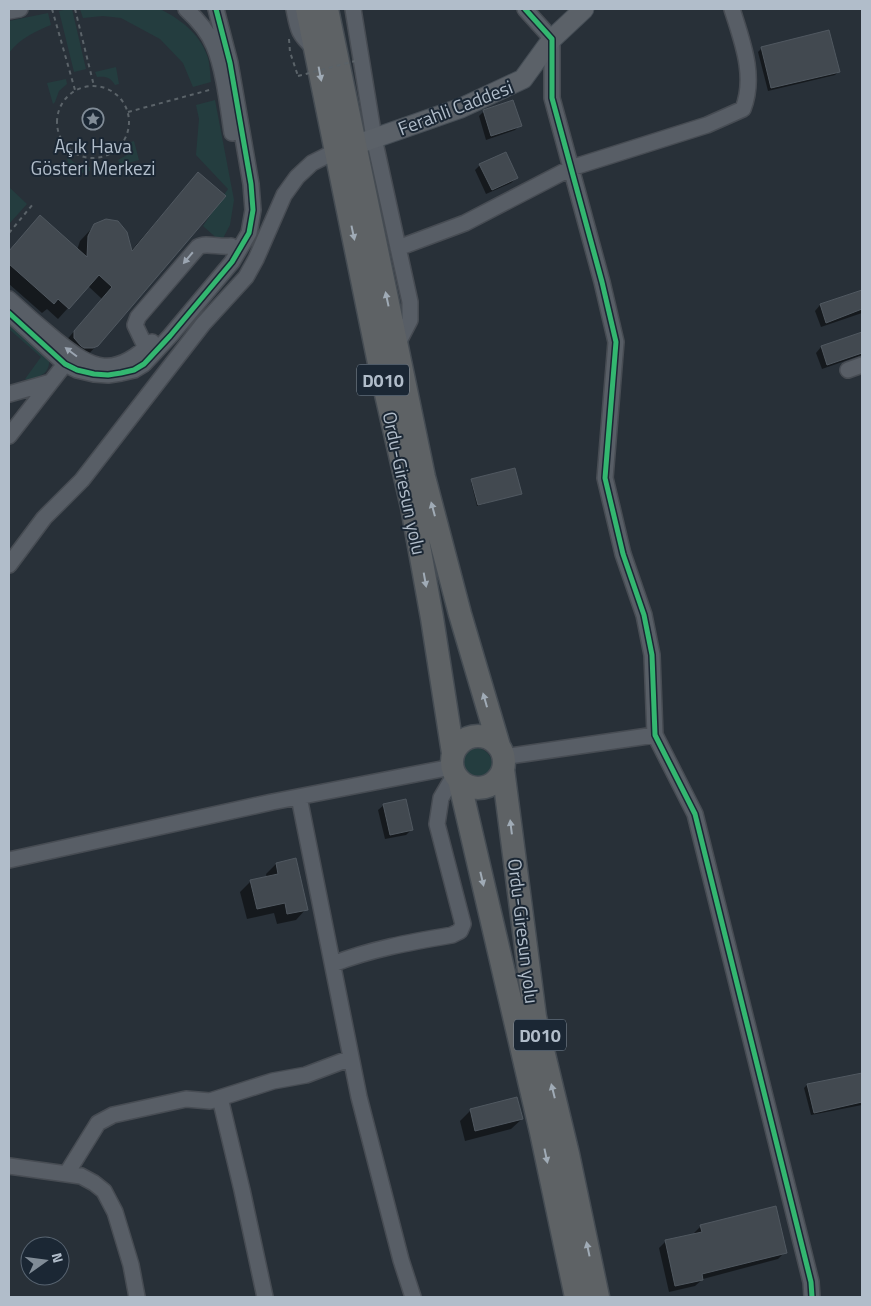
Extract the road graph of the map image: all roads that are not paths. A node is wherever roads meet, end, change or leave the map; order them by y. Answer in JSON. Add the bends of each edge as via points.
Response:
{"nodes":[{"id":1,"x":20,"y":9,"type":"edge"},
{"id":2,"x":186,"y":9,"type":"edge"},
{"id":3,"x":216,"y":9,"type":"edge"},
{"id":4,"x":294,"y":9,"type":"edge"},
{"id":5,"x":307,"y":9,"type":"edge"},
{"id":6,"x":327,"y":9,"type":"edge"},
{"id":7,"x":353,"y":9,"type":"edge"},
{"id":8,"x":525,"y":9,"type":"edge"},
{"id":9,"x":584,"y":9,"type":"edge"},
{"id":10,"x":732,"y":9,"type":"edge"},
{"id":11,"x":9,"y":11,"type":"edge"},
{"id":12,"x":552,"y":39,"type":"junction"},
{"id":13,"x":315,"y":50,"type":"junction"},
{"id":14,"x":355,"y":144,"type":"junction"},
{"id":15,"x":571,"y":168,"type":"junction"},
{"id":16,"x":231,"y":246,"type":"junction"},
{"id":17,"x":398,"y":248,"type":"junction"},
{"id":18,"x":9,"y":299,"type":"edge"},
{"id":19,"x":9,"y":313,"type":"edge"},
{"id":20,"x":397,"y":345,"type":"junction"},
{"id":21,"x":146,"y":348,"type":"junction"},
{"id":22,"x":65,"y":364,"type":"junction"},
{"id":23,"x":51,"y":382,"type":"junction"},
{"id":24,"x":9,"y":394,"type":"edge"},
{"id":25,"x":9,"y":436,"type":"edge"},
{"id":26,"x":9,"y":565,"type":"edge"},
{"id":27,"x":655,"y":735,"type":"junction"},
{"id":28,"x":502,"y":757,"type":"junction"},
{"id":29,"x":455,"y":769,"type":"junction"},
{"id":30,"x":299,"y":797,"type":"junction"},
{"id":31,"x":9,"y":860,"type":"edge"},
{"id":32,"x":332,"y":964,"type":"junction"},
{"id":33,"x":351,"y":1058,"type":"junction"},
{"id":34,"x":220,"y":1098,"type":"junction"},
{"id":35,"x":9,"y":1166,"type":"edge"},
{"id":36,"x":67,"y":1174,"type":"junction"},
{"id":37,"x":137,"y":1297,"type":"edge"},
{"id":38,"x":264,"y":1297,"type":"edge"},
{"id":39,"x":413,"y":1297,"type":"edge"},
{"id":40,"x":576,"y":1297,"type":"edge"},
{"id":41,"x":598,"y":1297,"type":"edge"},
{"id":42,"x":812,"y":1297,"type":"edge"}],
"edges":[{"from":1,"to":11,"type":"street"},
{"from":2,"to":16,"type":"street","via":[[214,44],[224,87],[244,203],[242,226]]},
{"from":3,"to":22,"type":"street","via":[[230,63],[251,184],[253,210],[249,232],[232,262],[144,364],[134,370],[108,376],[77,370]]},
{"from":4,"to":13,"type":"street","via":[[302,38]]},
{"from":5,"to":13,"type":"highway","name":"Ordu-Giresun yolu","number":"D010"},
{"from":6,"to":14,"type":"highway","name":"Ordu-Giresun yolu","number":"D010"},
{"from":7,"to":14,"type":"street"},
{"from":8,"to":12,"type":"street"},
{"from":9,"to":12,"type":"main road","name":"Ferahli Caddesi"},
{"from":10,"to":15,"type":"street","via":[[747,58],[748,96],[743,109],[707,125]]},
{"from":12,"to":14,"type":"main road","name":"Ferahli Caddesi","via":[[523,80],[462,108]]},
{"from":12,"to":15,"type":"street","via":[[552,98]]},
{"from":13,"to":14,"type":"highway","name":"Ordu-Giresun yolu","number":"D010","one_way":true},
{"from":14,"to":17,"type":"street"},
{"from":20,"to":14,"type":"highway","name":"Ordu-Giresun yolu","number":"D010","one_way":true},
{"from":14,"to":26,"type":"street","via":[[312,163],[297,177],[284,195],[246,277],[203,324],[82,480],[44,518]]},
{"from":14,"to":29,"type":"highway","name":"Ordu-Giresun yolu","number":"D010","one_way":true,"via":[[380,368],[412,507]]},
{"from":15,"to":17,"type":"street","via":[[465,223]]},
{"from":15,"to":27,"type":"street","via":[[616,342],[605,478],[623,554],[644,615],[652,655]]},
{"from":16,"to":21,"type":"street"},
{"from":16,"to":21,"type":"street","one_way":true,"via":[[223,248],[202,244],[198,247],[138,317],[135,325]]},
{"from":17,"to":20,"type":"street","via":[[410,302],[410,320]]},
{"from":21,"to":18,"type":"street","one_way":true,"via":[[122,363],[89,364]]},
{"from":19,"to":22,"type":"street"},
{"from":28,"to":20,"type":"highway","name":"Ordu-Giresun yolu","number":"D010","one_way":true,"via":[[424,477]]},
{"from":22,"to":23,"type":"street"},
{"from":23,"to":24,"type":"street"},
{"from":23,"to":25,"type":"street"},
{"from":27,"to":28,"type":"street"},
{"from":27,"to":42,"type":"street","via":[[695,814]]},
{"from":28,"to":29,"type":"highway","via":[[499,777],[484,788],[466,786]]},
{"from":28,"to":29,"type":"highway","via":[[486,737],[462,740]]},
{"from":41,"to":28,"type":"highway","name":"Ordu-Giresun yolu","number":"D010","one_way":true,"via":[[535,1017]]},
{"from":29,"to":30,"type":"street"},
{"from":29,"to":32,"type":"street","via":[[441,798],[437,824],[463,924],[460,931],[388,946]]},
{"from":29,"to":40,"type":"highway","name":"Ordu-Giresun yolu","number":"D010","one_way":true,"via":[[539,1123]]},
{"from":30,"to":31,"type":"street"},
{"from":30,"to":32,"type":"street"},
{"from":32,"to":33,"type":"street"},
{"from":33,"to":34,"type":"street","via":[[306,1075]]},
{"from":33,"to":39,"type":"street"},
{"from":34,"to":36,"type":"street","via":[[210,1101],[186,1099],[112,1115],[98,1123]]},
{"from":34,"to":38,"type":"street"},
{"from":35,"to":36,"type":"street"},
{"from":36,"to":37,"type":"street","via":[[81,1176],[104,1191],[115,1212]]}]}
